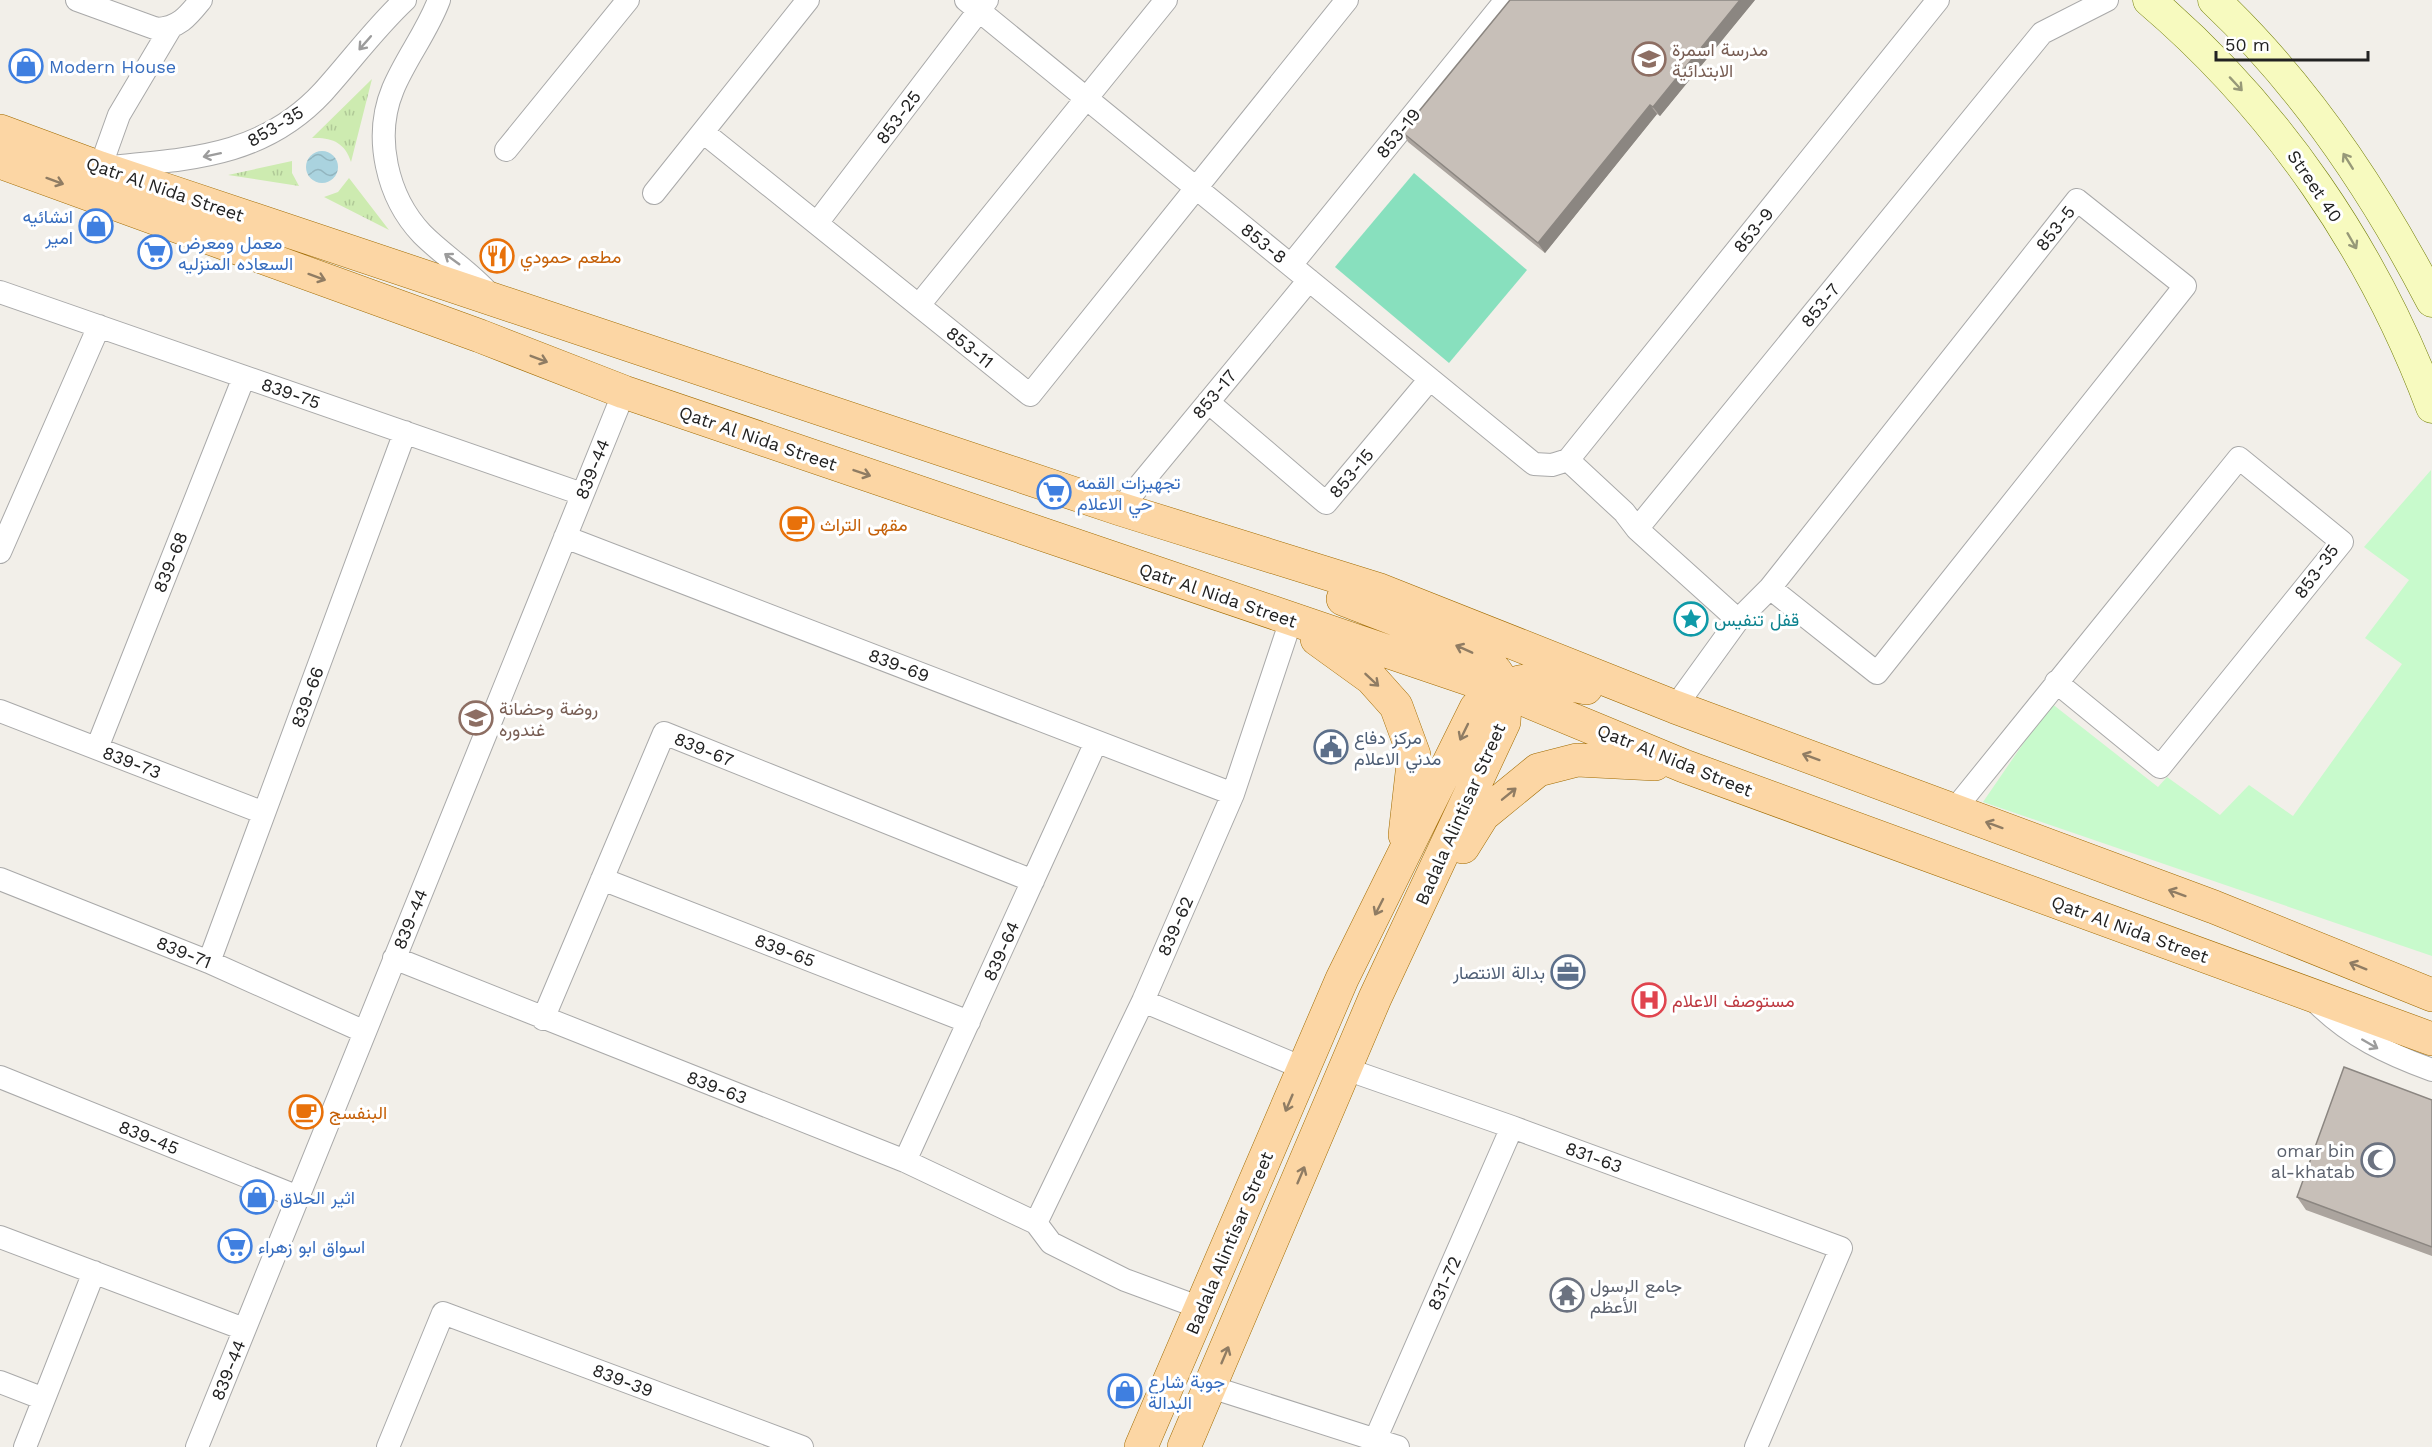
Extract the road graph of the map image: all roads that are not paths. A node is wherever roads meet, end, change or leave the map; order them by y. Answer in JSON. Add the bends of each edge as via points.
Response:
{"nodes":[{"id":1,"x":77,"y":0,"type":"edge"},
{"id":2,"x":201,"y":0,"type":"edge"},
{"id":3,"x":405,"y":0,"type":"edge"},
{"id":4,"x":439,"y":0,"type":"edge"},
{"id":5,"x":628,"y":0,"type":"edge"},
{"id":6,"x":808,"y":0,"type":"edge"},
{"id":7,"x":1166,"y":0,"type":"edge"},
{"id":8,"x":1347,"y":0,"type":"edge"},
{"id":9,"x":1506,"y":0,"type":"edge"},
{"id":10,"x":1938,"y":0,"type":"edge"},
{"id":11,"x":2107,"y":0,"type":"edge"},
{"id":12,"x":2149,"y":0,"type":"edge"},
{"id":13,"x":977,"y":3,"type":"edge"},
{"id":14,"x":2223,"y":9,"type":"edge"},
{"id":15,"x":170,"y":29,"type":"junction"},
{"id":16,"x":2204,"y":50,"type":"junction"},
{"id":17,"x":1087,"y":99,"type":"junction"},
{"id":18,"x":0,"y":131,"type":"edge"},
{"id":19,"x":703,"y":132,"type":"junction"},
{"id":20,"x":506,"y":150,"type":"dead end"},
{"id":21,"x":0,"y":162,"type":"edge"},
{"id":22,"x":100,"y":168,"type":"junction"},
{"id":23,"x":1196,"y":187,"type":"junction"},
{"id":24,"x":654,"y":193,"type":"dead end"},
{"id":25,"x":817,"y":223,"type":"junction"},
{"id":26,"x":1291,"y":265,"type":"junction"},
{"id":27,"x":1309,"y":280,"type":"junction"},
{"id":28,"x":0,"y":292,"type":"edge"},
{"id":29,"x":491,"y":298,"type":"junction"},
{"id":30,"x":2432,"y":301,"type":"edge"},
{"id":31,"x":919,"y":305,"type":"junction"},
{"id":32,"x":99,"y":326,"type":"junction"},
{"id":33,"x":455,"y":327,"type":"junction"},
{"id":34,"x":493,"y":341,"type":"junction"},
{"id":35,"x":244,"y":377,"type":"junction"},
{"id":36,"x":1430,"y":379,"type":"junction"},
{"id":37,"x":624,"y":392,"type":"junction"},
{"id":38,"x":1208,"y":402,"type":"junction"},
{"id":39,"x":2432,"y":407,"type":"edge"},
{"id":40,"x":405,"y":432,"type":"junction"},
{"id":41,"x":1569,"y":460,"type":"junction"},
{"id":42,"x":582,"y":494,"type":"junction"},
{"id":43,"x":1120,"y":509,"type":"junction"},
{"id":44,"x":1637,"y":529,"type":"junction"},
{"id":45,"x":565,"y":537,"type":"junction"},
{"id":46,"x":0,"y":552,"type":"edge"},
{"id":47,"x":1770,"y":588,"type":"junction"},
{"id":48,"x":1291,"y":620,"type":"junction"},
{"id":49,"x":1738,"y":620,"type":"junction"},
{"id":50,"x":2056,"y":682,"type":"junction"},
{"id":51,"x":1502,"y":690,"type":"junction"},
{"id":52,"x":1675,"y":707,"type":"junction"},
{"id":53,"x":0,"y":711,"type":"edge"},
{"id":54,"x":1096,"y":742,"type":"junction"},
{"id":55,"x":97,"y":748,"type":"junction"},
{"id":56,"x":1684,"y":766,"type":"junction"},
{"id":57,"x":1233,"y":794,"type":"junction"},
{"id":58,"x":1954,"y":810,"type":"junction"},
{"id":59,"x":264,"y":813,"type":"junction"},
{"id":60,"x":1398,"y":870,"type":"junction"},
{"id":61,"x":0,"y":879,"type":"edge"},
{"id":62,"x":602,"y":879,"type":"junction"},
{"id":63,"x":1033,"y":880,"type":"junction"},
{"id":64,"x":1402,"y":942,"type":"junction"},
{"id":65,"x":394,"y":958,"type":"junction"},
{"id":66,"x":209,"y":962,"type":"junction"},
{"id":67,"x":1341,"y":979,"type":"junction"},
{"id":68,"x":2432,"y":981,"type":"edge"},
{"id":69,"x":2400,"y":983,"type":"junction"},
{"id":70,"x":2309,"y":994,"type":"junction"},
{"id":71,"x":2432,"y":994,"type":"edge"},
{"id":72,"x":1375,"y":998,"type":"junction"},
{"id":73,"x":1143,"y":1001,"type":"junction"},
{"id":74,"x":543,"y":1019,"type":"junction"},
{"id":75,"x":969,"y":1022,"type":"junction"},
{"id":76,"x":365,"y":1032,"type":"junction"},
{"id":77,"x":2432,"y":1039,"type":"edge"},
{"id":78,"x":1304,"y":1068,"type":"junction"},
{"id":79,"x":1346,"y":1069,"type":"junction"},
{"id":80,"x":2432,"y":1070,"type":"edge"},
{"id":81,"x":0,"y":1077,"type":"edge"},
{"id":82,"x":1512,"y":1127,"type":"junction"},
{"id":83,"x":905,"y":1161,"type":"junction"},
{"id":84,"x":298,"y":1197,"type":"junction"},
{"id":85,"x":1036,"y":1223,"type":"junction"},
{"id":86,"x":0,"y":1237,"type":"edge"},
{"id":87,"x":94,"y":1272,"type":"junction"},
{"id":88,"x":1201,"y":1308,"type":"junction"},
{"id":89,"x":244,"y":1329,"type":"junction"},
{"id":90,"x":0,"y":1382,"type":"edge"},
{"id":91,"x":1211,"y":1387,"type":"junction"},
{"id":92,"x":44,"y":1399,"type":"junction"},
{"id":93,"x":1374,"y":1443,"type":"edge"},
{"id":94,"x":25,"y":1447,"type":"edge"},
{"id":95,"x":197,"y":1447,"type":"edge"},
{"id":96,"x":388,"y":1447,"type":"edge"},
{"id":97,"x":802,"y":1447,"type":"edge"},
{"id":98,"x":1142,"y":1447,"type":"edge"},
{"id":99,"x":1184,"y":1447,"type":"edge"},
{"id":100,"x":1398,"y":1447,"type":"edge"},
{"id":101,"x":1756,"y":1447,"type":"edge"}],
"edges":[{"from":1,"to":15,"type":"street","via":[[157,29]]},
{"from":2,"to":15,"type":"street","via":[[183,22]]},
{"from":3,"to":22,"type":"street","name":"853-35","one_way":true,"via":[[322,92],[288,123],[268,135],[202,157]]},
{"from":29,"to":4,"type":"street","one_way":true,"via":[[471,274],[433,244],[410,218],[394,187],[385,155],[384,122],[393,89],[426,32]]},
{"from":5,"to":20,"type":"street"},
{"from":6,"to":19,"type":"street"},
{"from":7,"to":17,"type":"street"},
{"from":8,"to":23,"type":"street"},
{"from":9,"to":26,"type":"street","name":"853-19"},
{"from":10,"to":41,"type":"street","name":"853-9"},
{"from":11,"to":44,"type":"street","name":"853-7","via":[[2042,33]]},
{"from":12,"to":16,"type":"main road","name":"Street 40"},
{"from":13,"to":17,"type":"street","name":"853-8"},
{"from":13,"to":25,"type":"street","name":"853-25"},
{"from":14,"to":16,"type":"main road"},
{"from":30,"to":14,"type":"main road","one_way":true,"via":[[2336,142],[2278,68]]},
{"from":15,"to":22,"type":"street","via":[[119,115]]},
{"from":16,"to":39,"type":"main road","name":"Street 40","one_way":true,"via":[[2269,121],[2323,194],[2369,271],[2408,348]]},
{"from":17,"to":23,"type":"street","name":"853-8"},
{"from":17,"to":31,"type":"street"},
{"from":18,"to":22,"type":"main road","name":"Qatr Al Nida Street"},
{"from":19,"to":24,"type":"street"},
{"from":19,"to":25,"type":"street","name":"853-11"},
{"from":21,"to":33,"type":"main road","name":"Qatr Al Nida Street","one_way":true},
{"from":22,"to":29,"type":"main road","name":"Qatr Al Nida Street"},
{"from":23,"to":26,"type":"street","name":"853-8"},
{"from":23,"to":31,"type":"street","name":"853-11","via":[[1030,395]]},
{"from":25,"to":31,"type":"street","name":"853-11"},
{"from":26,"to":27,"type":"street","name":"853-8"},
{"from":27,"to":36,"type":"street","name":"853-8"},
{"from":27,"to":38,"type":"street","name":"853-17"},
{"from":28,"to":32,"type":"street","name":"839-75"},
{"from":29,"to":33,"type":"main road","via":[[473,297],[469,316]]},
{"from":29,"to":34,"type":"main road","via":[[499,311],[491,328]]},
{"from":29,"to":43,"type":"main road","name":"Qatr Al Nida Street"},
{"from":32,"to":35,"type":"street","name":"839-75"},
{"from":32,"to":46,"type":"street"},
{"from":33,"to":34,"type":"main road","name":"Qatr Al Nida Street"},
{"from":34,"to":37,"type":"main road","name":"Qatr Al Nida Street","one_way":true},
{"from":35,"to":40,"type":"street","name":"839-75"},
{"from":35,"to":55,"type":"street","name":"839-68"},
{"from":36,"to":38,"type":"street","name":"853-15","via":[[1326,503]]},
{"from":36,"to":41,"type":"street","name":"853-8","via":[[1534,464],[1552,465]]},
{"from":37,"to":42,"type":"street","name":"839-44"},
{"from":37,"to":48,"type":"main road","name":"Qatr Al Nida Street","one_way":true},
{"from":38,"to":43,"type":"street","name":"853-17"},
{"from":40,"to":42,"type":"street","name":"839-75"},
{"from":40,"to":59,"type":"street","name":"839-66"},
{"from":41,"to":44,"type":"street"},
{"from":42,"to":45,"type":"street","name":"839-44"},
{"from":51,"to":43,"type":"main road","one_way":true,"via":[[1497,673],[1472,652]]},
{"from":43,"to":52,"type":"main road","name":"Qatr Al Nida Street","via":[[1380,590]]},
{"from":44,"to":49,"type":"street"},
{"from":45,"to":54,"type":"street","name":"839-69"},
{"from":45,"to":65,"type":"street","name":"839-44"},
{"from":47,"to":47,"type":"street","name":"853-5","via":[[1877,673],[2185,286],[2077,200]]},
{"from":47,"to":49,"type":"street"},
{"from":48,"to":51,"type":"main road","name":"Qatr Al Nida Street"},
{"from":48,"to":57,"type":"street","name":"839-62"},
{"from":48,"to":60,"type":"main road","one_way":true,"via":[[1371,678],[1396,706],[1414,755]]},
{"from":49,"to":52,"type":"street"},
{"from":50,"to":50,"type":"street","name":"853-35","via":[[2160,767],[2342,542],[2239,458]]},
{"from":50,"to":58,"type":"street","name":"853-35"},
{"from":51,"to":52,"type":"main road","via":[[1520,682],[1543,679]]},
{"from":51,"to":56,"type":"main road","name":"Qatr Al Nida Street"},
{"from":51,"to":60,"type":"main road","name":"Badala Alintisar Street","one_way":true,"via":[[1487,696],[1476,708]]},
{"from":51,"to":64,"type":"main road","name":"Badala Alintisar Street","via":[[1504,722]]},
{"from":58,"to":52,"type":"main road","name":"Qatr Al Nida Street","one_way":true},
{"from":53,"to":55,"type":"street","name":"839-73"},
{"from":54,"to":57,"type":"street","name":"839-69"},
{"from":54,"to":63,"type":"street","name":"839-64"},
{"from":55,"to":59,"type":"street","name":"839-73"},
{"from":64,"to":56,"type":"main road","one_way":true,"via":[[1483,815],[1538,770],[1577,760]]},
{"from":56,"to":70,"type":"main road","name":"Qatr Al Nida Street"},
{"from":57,"to":73,"type":"street","name":"839-62"},
{"from":69,"to":58,"type":"main road","name":"Qatr Al Nida Street","one_way":true,"via":[[2214,907]]},
{"from":59,"to":66,"type":"street","name":"839-66"},
{"from":60,"to":67,"type":"main road","name":"Badala Alintisar Street","one_way":true},
{"from":61,"to":66,"type":"street","name":"839-71"},
{"from":62,"to":63,"type":"street","name":"839-67","via":[[664,733]]},
{"from":62,"to":74,"type":"street","name":"839-67"},
{"from":62,"to":75,"type":"street","name":"839-65"},
{"from":63,"to":75,"type":"street","name":"839-64"},
{"from":64,"to":72,"type":"main road","name":"Badala Alintisar Street"},
{"from":65,"to":74,"type":"street","name":"839-63"},
{"from":65,"to":76,"type":"street","name":"839-44"},
{"from":66,"to":76,"type":"street","name":"839-71"},
{"from":67,"to":72,"type":"main road"},
{"from":67,"to":78,"type":"main road","name":"Badala Alintisar Street"},
{"from":68,"to":69,"type":"main road"},
{"from":69,"to":71,"type":"main road","name":"Qatr Al Nida Street"},
{"from":70,"to":77,"type":"main road","name":"Qatr Al Nida Street"},
{"from":70,"to":80,"type":"street","one_way":true,"via":[[2363,1040]]},
{"from":72,"to":79,"type":"main road","name":"Badala Alintisar Street"},
{"from":73,"to":78,"type":"street"},
{"from":73,"to":85,"type":"street","name":"839-62"},
{"from":74,"to":83,"type":"street","name":"839-63"},
{"from":75,"to":83,"type":"street","name":"839-64"},
{"from":76,"to":84,"type":"street","name":"839-44"},
{"from":78,"to":88,"type":"main road","name":"Badala Alintisar Street","one_way":true},
{"from":79,"to":82,"type":"street","name":"831-63"},
{"from":91,"to":79,"type":"main road","name":"Badala Alintisar Street","one_way":true},
{"from":81,"to":84,"type":"street","name":"839-45"},
{"from":82,"to":93,"type":"street","name":"831-72"},
{"from":82,"to":101,"type":"street","name":"831-63","via":[[1841,1248]]},
{"from":83,"to":85,"type":"street","name":"839-63"},
{"from":84,"to":89,"type":"street","name":"839-44"},
{"from":85,"to":88,"type":"street","via":[[1051,1243],[1125,1280]]},
{"from":86,"to":87,"type":"street"},
{"from":87,"to":89,"type":"street"},
{"from":87,"to":92,"type":"street"},
{"from":88,"to":98,"type":"main road","name":"Badala Alintisar Street"},
{"from":89,"to":95,"type":"street","name":"839-44"},
{"from":90,"to":92,"type":"street"},
{"from":91,"to":93,"type":"street"},
{"from":91,"to":99,"type":"main road","name":"Badala Alintisar Street"},
{"from":92,"to":94,"type":"street"},
{"from":93,"to":100,"type":"street"},
{"from":96,"to":97,"type":"street","name":"839-39","via":[[443,1312]]}]}
